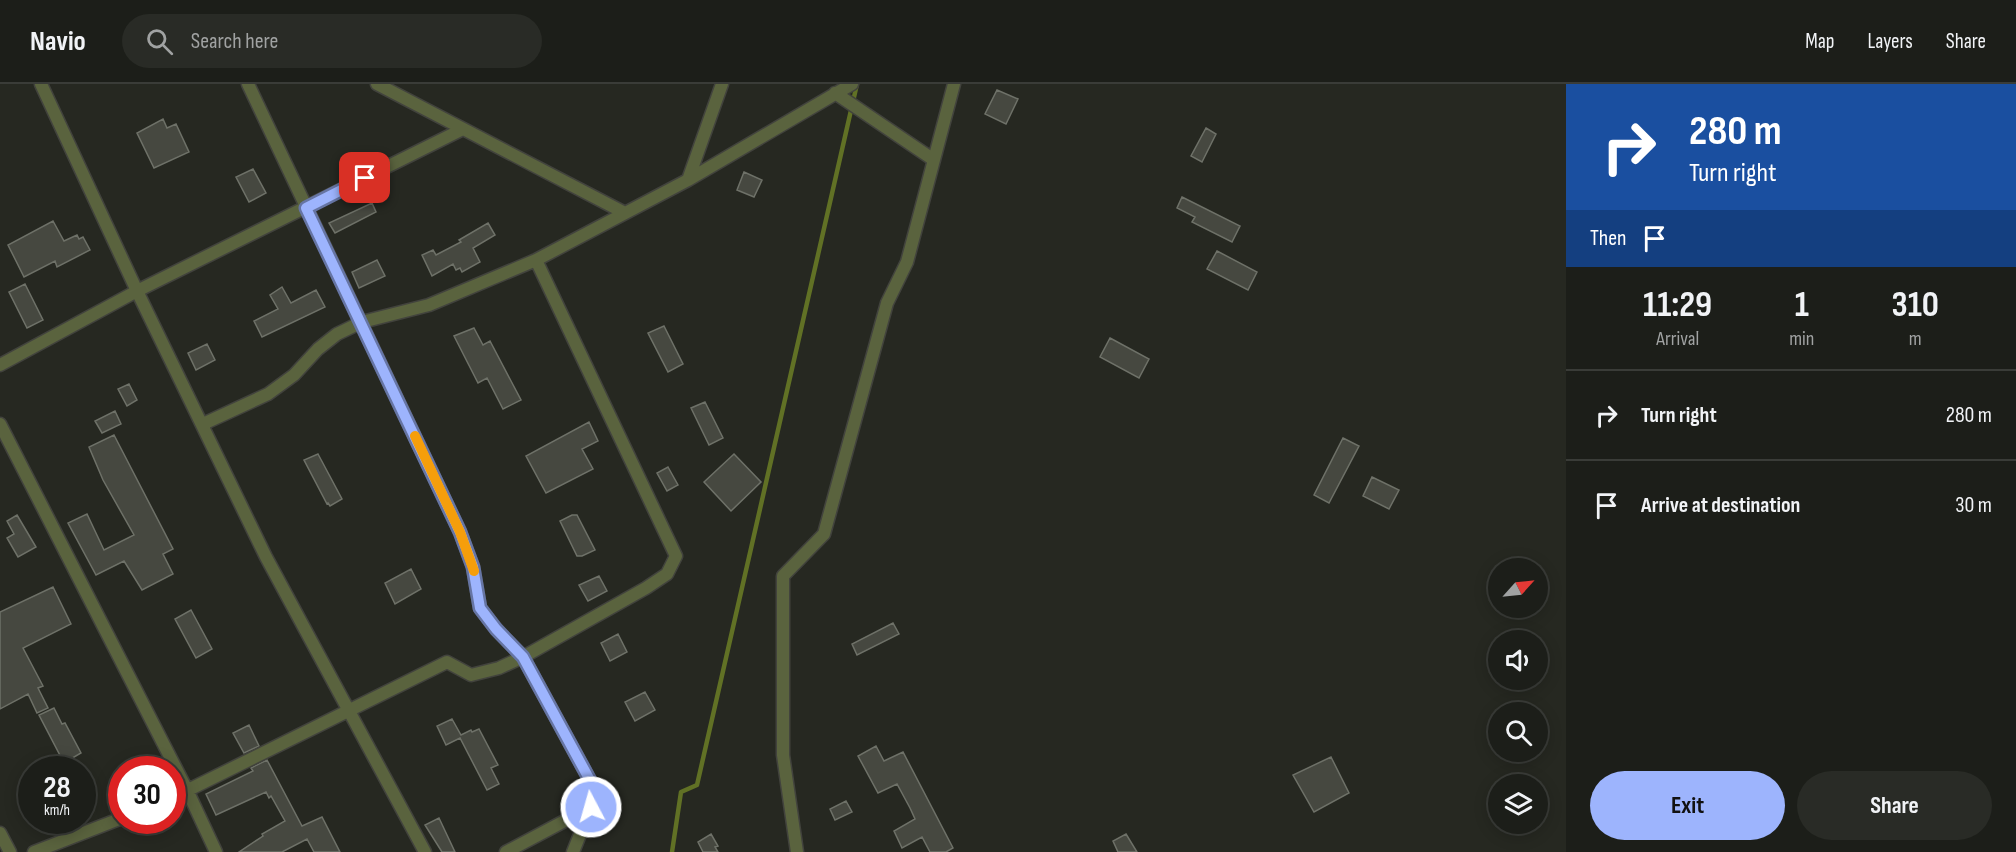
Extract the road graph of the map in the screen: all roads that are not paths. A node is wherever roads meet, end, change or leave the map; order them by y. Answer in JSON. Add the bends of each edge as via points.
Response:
{"nodes":[{"id":1,"x":41,"y":84,"type":"edge"},
{"id":2,"x":248,"y":84,"type":"edge"},
{"id":3,"x":377,"y":84,"type":"edge"},
{"id":4,"x":722,"y":84,"type":"edge"},
{"id":5,"x":852,"y":84,"type":"edge"},
{"id":6,"x":954,"y":84,"type":"edge"},
{"id":7,"x":835,"y":93,"type":"junction"},
{"id":8,"x":463,"y":129,"type":"junction"},
{"id":9,"x":934,"y":160,"type":"junction"},
{"id":10,"x":688,"y":180,"type":"junction"},
{"id":11,"x":306,"y":208,"type":"junction"},
{"id":12,"x":625,"y":213,"type":"junction"},
{"id":13,"x":536,"y":260,"type":"junction"},
{"id":14,"x":138,"y":291,"type":"junction"},
{"id":15,"x":362,"y":322,"type":"junction"},
{"id":16,"x":0,"y":365,"type":"edge"},
{"id":17,"x":0,"y":424,"type":"edge"},
{"id":18,"x":203,"y":424,"type":"junction"},
{"id":19,"x":523,"y":657,"type":"junction"},
{"id":20,"x":348,"y":710,"type":"junction"},
{"id":21,"x":188,"y":792,"type":"junction"},
{"id":22,"x":591,"y":807,"type":"junction"},
{"id":23,"x":108,"y":823,"type":"edge"},
{"id":24,"x":0,"y":833,"type":"edge"},
{"id":25,"x":10,"y":852,"type":"edge"},
{"id":26,"x":34,"y":852,"type":"edge"},
{"id":27,"x":216,"y":852,"type":"edge"},
{"id":28,"x":425,"y":852,"type":"edge"},
{"id":29,"x":506,"y":852,"type":"edge"},
{"id":30,"x":573,"y":852,"type":"edge"},
{"id":31,"x":797,"y":852,"type":"edge"}],
"edges":[{"from":1,"to":14,"type":"street"},
{"from":2,"to":11,"type":"street"},
{"from":3,"to":8,"type":"street"},
{"from":4,"to":10,"type":"street"},
{"from":5,"to":7,"type":"street"},
{"from":6,"to":9,"type":"street"},
{"from":7,"to":9,"type":"street"},
{"from":7,"to":10,"type":"street"},
{"from":8,"to":11,"type":"street"},
{"from":8,"to":12,"type":"street"},
{"from":9,"to":31,"type":"street","via":[[907,262],[887,303],[824,534],[783,576],[783,755]]},
{"from":10,"to":12,"type":"street"},
{"from":11,"to":14,"type":"street"},
{"from":11,"to":15,"type":"street"},
{"from":12,"to":13,"type":"street"},
{"from":13,"to":15,"type":"street","via":[[429,305]]},
{"from":13,"to":19,"type":"street","via":[[676,556],[667,574],[646,588]]},
{"from":14,"to":16,"type":"street"},
{"from":14,"to":18,"type":"street"},
{"from":15,"to":18,"type":"street","via":[[337,334],[268,394]]},
{"from":15,"to":19,"type":"street","via":[[460,532],[473,567],[480,608]]},
{"from":17,"to":21,"type":"street"},
{"from":18,"to":20,"type":"street","via":[[266,557]]},
{"from":19,"to":20,"type":"street","via":[[471,675],[447,662]]},
{"from":19,"to":22,"type":"street","via":[[592,784]]},
{"from":20,"to":21,"type":"street"},
{"from":20,"to":28,"type":"street"},
{"from":21,"to":27,"type":"street"},
{"from":22,"to":29,"type":"street"},
{"from":22,"to":30,"type":"street"},
{"from":23,"to":26,"type":"street"},
{"from":24,"to":25,"type":"street"}]}
